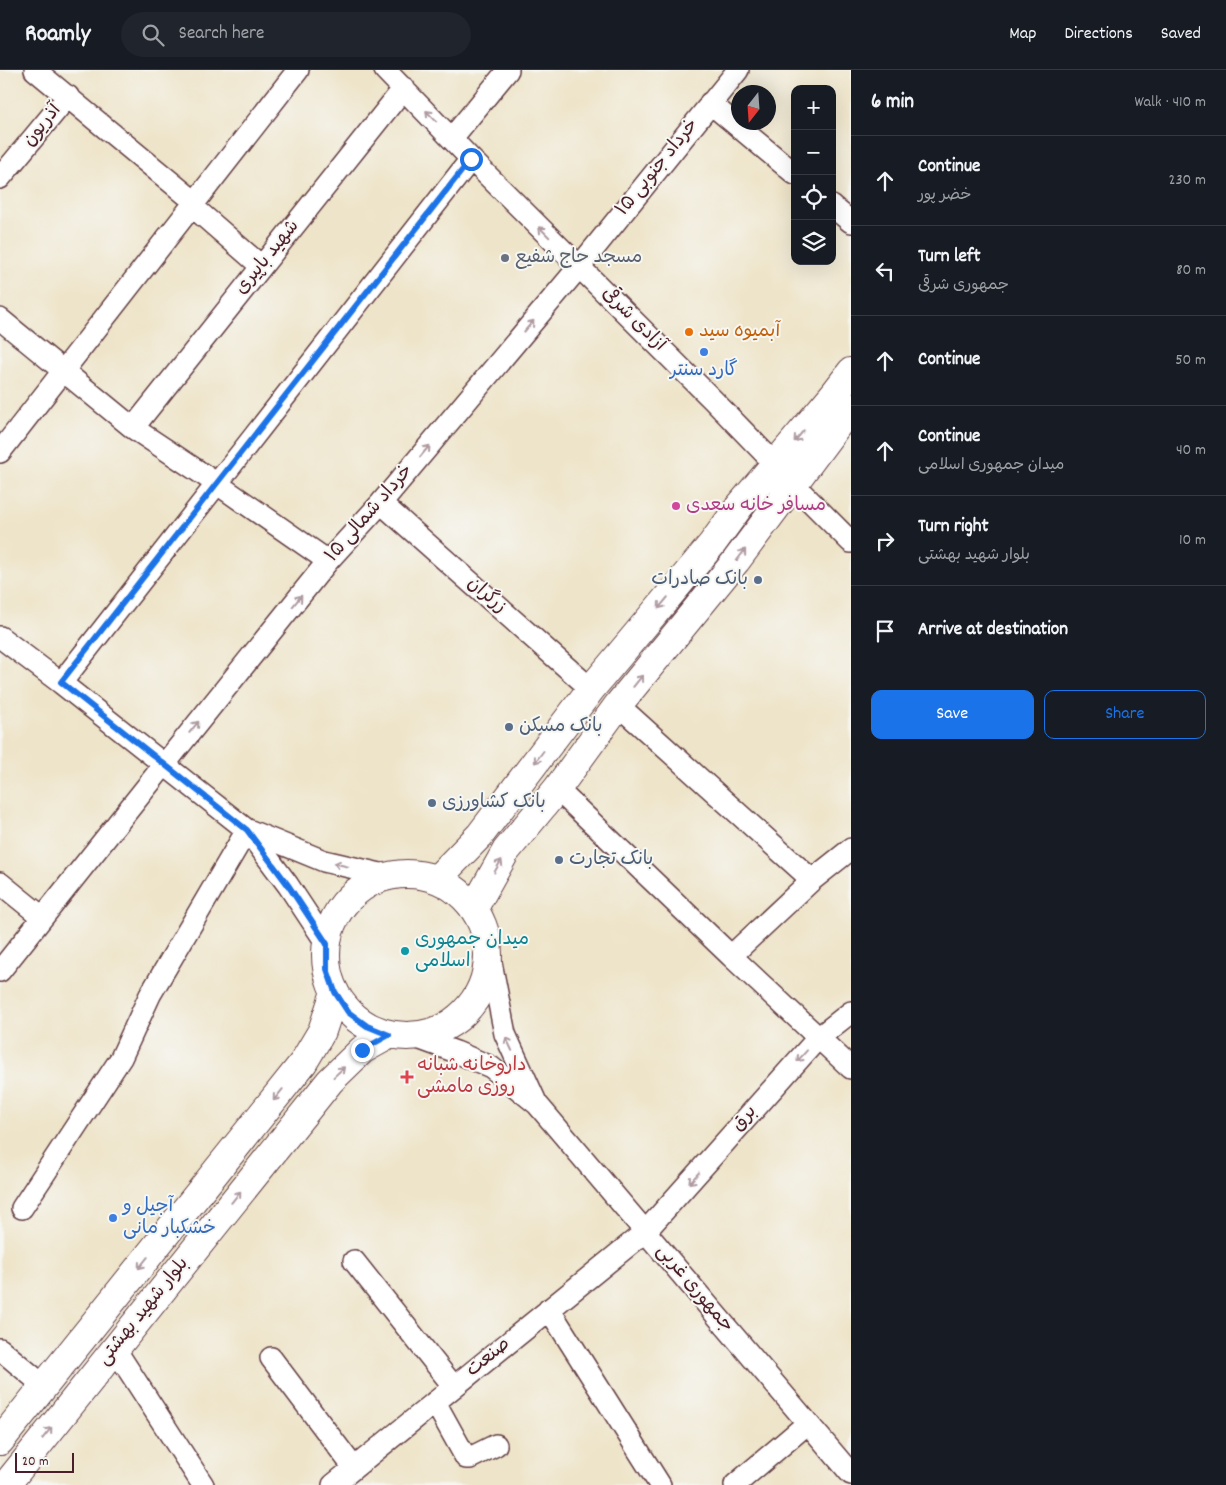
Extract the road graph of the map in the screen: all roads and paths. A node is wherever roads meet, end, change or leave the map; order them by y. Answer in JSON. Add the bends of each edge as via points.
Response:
{"nodes":[{"id":1,"x":35,"y":70,"type":"edge"},
{"id":2,"x":298,"y":70,"type":"edge"},
{"id":3,"x":385,"y":70,"type":"edge"},
{"id":4,"x":508,"y":70,"type":"edge"},
{"id":5,"x":738,"y":70,"type":"edge"},
{"id":6,"x":404,"y":88,"type":"junction"},
{"id":7,"x":68,"y":96,"type":"junction"},
{"id":8,"x":710,"y":103,"type":"junction"},
{"id":9,"x":452,"y":138,"type":"junction"},
{"id":10,"x":471,"y":159,"type":"junction"},
{"id":11,"x":791,"y":171,"type":"edge"},
{"id":12,"x":0,"y":178,"type":"edge"},
{"id":13,"x":193,"y":204,"type":"junction"},
{"id":14,"x":836,"y":209,"type":"edge"},
{"id":15,"x":851,"y":222,"type":"edge"},
{"id":16,"x":261,"y":266,"type":"junction"},
{"id":17,"x":579,"y":267,"type":"junction"},
{"id":18,"x":0,"y":319,"type":"edge"},
{"id":19,"x":63,"y":372,"type":"junction"},
{"id":20,"x":851,"y":372,"type":"edge"},
{"id":21,"x":851,"y":407,"type":"edge"},
{"id":22,"x":133,"y":428,"type":"junction"},
{"id":23,"x":0,"y":452,"type":"edge"},
{"id":24,"x":775,"y":464,"type":"junction"},
{"id":25,"x":216,"y":483,"type":"junction"},
{"id":26,"x":793,"y":484,"type":"junction"},
{"id":27,"x":381,"y":503,"type":"junction"},
{"id":28,"x":851,"y":542,"type":"edge"},
{"id":29,"x":328,"y":562,"type":"junction"},
{"id":30,"x":0,"y":636,"type":"edge"},
{"id":31,"x":61,"y":682,"type":"junction"},
{"id":32,"x":591,"y":689,"type":"junction"},
{"id":33,"x":618,"y":705,"type":"junction"},
{"id":34,"x":164,"y":765,"type":"junction"},
{"id":35,"x":557,"y":789,"type":"junction"},
{"id":36,"x":247,"y":830,"type":"junction"},
{"id":37,"x":851,"y":849,"type":"edge"},
{"id":38,"x":389,"y":876,"type":"junction"},
{"id":39,"x":437,"y":879,"type":"junction"},
{"id":40,"x":812,"y":880,"type":"junction"},
{"id":41,"x":0,"y":883,"type":"edge"},
{"id":42,"x":474,"y":908,"type":"junction"},
{"id":43,"x":42,"y":917,"type":"junction"},
{"id":44,"x":327,"y":944,"type":"junction"},
{"id":45,"x":489,"y":952,"type":"junction"},
{"id":46,"x":731,"y":956,"type":"junction"},
{"id":47,"x":0,"y":971,"type":"edge"},
{"id":48,"x":335,"y":992,"type":"junction"},
{"id":49,"x":851,"y":1012,"type":"edge"},
{"id":50,"x":401,"y":1036,"type":"junction"},
{"id":51,"x":818,"y":1038,"type":"junction"},
{"id":52,"x":851,"y":1068,"type":"edge"},
{"id":53,"x":537,"y":1104,"type":"junction"},
{"id":54,"x":22,"y":1208,"type":"dead end"},
{"id":55,"x":645,"y":1232,"type":"junction"},
{"id":56,"x":354,"y":1261,"type":"dead end"},
{"id":57,"x":550,"y":1309,"type":"junction"},
{"id":58,"x":0,"y":1349,"type":"edge"},
{"id":59,"x":115,"y":1349,"type":"junction"},
{"id":60,"x":271,"y":1358,"type":"dead end"},
{"id":61,"x":44,"y":1386,"type":"junction"},
{"id":62,"x":454,"y":1387,"type":"junction"},
{"id":63,"x":435,"y":1402,"type":"junction"},
{"id":64,"x":808,"y":1423,"type":"junction"},
{"id":65,"x":0,"y":1441,"type":"edge"},
{"id":66,"x":496,"y":1445,"type":"dead end"},
{"id":67,"x":354,"y":1468,"type":"junction"},
{"id":68,"x":851,"y":1474,"type":"edge"},
{"id":69,"x":6,"y":1485,"type":"edge"},
{"id":70,"x":203,"y":1485,"type":"edge"},
{"id":71,"x":333,"y":1485,"type":"edge"},
{"id":72,"x":660,"y":1485,"type":"edge"},
{"id":73,"x":735,"y":1485,"type":"edge"}],
"edges":[{"from":1,"to":7,"type":"street"},
{"from":2,"to":13,"type":"street"},
{"from":3,"to":6,"type":"street","name":"آزادی شرقی"},
{"from":4,"to":9,"type":"street"},
{"from":5,"to":8,"type":"street","name":"۱۵ خرداد جنوبی"},
{"from":9,"to":6,"type":"street","name":"آزادی شرقی","one_way":true},
{"from":6,"to":16,"type":"street","name":"شهید باپیری"},
{"from":7,"to":12,"type":"street","name":"آذریون"},
{"from":7,"to":13,"type":"street"},
{"from":8,"to":11,"type":"street"},
{"from":8,"to":17,"type":"street","name":"۱۵ خرداد جنوبی"},
{"from":9,"to":10,"type":"street","name":"آزادی شرقی"},
{"from":17,"to":10,"type":"street","name":"آزادی شرقی","one_way":true},
{"from":10,"to":25,"type":"street"},
{"from":13,"to":16,"type":"street"},
{"from":13,"to":19,"type":"street"},
{"from":14,"to":15,"type":"street"},
{"from":16,"to":22,"type":"street","name":"شهید باپیری"},
{"from":17,"to":24,"type":"street","name":"آزادی شرقی"},
{"from":27,"to":17,"type":"street","name":"۱۵ خرداد شمالی","one_way":true},
{"from":18,"to":19,"type":"street"},
{"from":19,"to":22,"type":"street"},
{"from":19,"to":23,"type":"street"},
{"from":20,"to":24,"type":"main road","one_way":true},
{"from":21,"to":26,"type":"main road"},
{"from":22,"to":25,"type":"street"},
{"from":24,"to":32,"type":"main road","one_way":true},
{"from":25,"to":29,"type":"street"},
{"from":25,"to":31,"type":"street"},
{"from":26,"to":28,"type":"street"},
{"from":33,"to":26,"type":"main road","one_way":true,"via":[[736,561]]},
{"from":27,"to":29,"type":"street","name":"۱۵ خرداد شمالی"},
{"from":27,"to":32,"type":"street","name":"زرگران"},
{"from":34,"to":29,"type":"street","name":"۱۵ خرداد شمالی","one_way":true},
{"from":30,"to":31,"type":"street"},
{"from":31,"to":34,"type":"street"},
{"from":32,"to":39,"type":"main road","one_way":true,"via":[[480,835]]},
{"from":33,"to":35,"type":"main road"},
{"from":33,"to":40,"type":"street"},
{"from":34,"to":36,"type":"street"},
{"from":34,"to":43,"type":"street","name":"۱۵ خرداد شمالی"},
{"from":42,"to":35,"type":"main road","one_way":true,"via":[[506,850]]},
{"from":35,"to":46,"type":"street"},
{"from":38,"to":36,"type":"street","one_way":true,"via":[[324,861]]},
{"from":36,"to":44,"type":"street"},
{"from":36,"to":54,"type":"street","via":[[150,995],[121,1058]]},
{"from":37,"to":40,"type":"street"},
{"from":38,"to":39,"type":"main road","via":[[413,874]]},
{"from":38,"to":44,"type":"main road","via":[[366,885],[347,900],[334,920]]},
{"from":39,"to":42,"type":"main road","via":[[457,891]]},
{"from":40,"to":46,"type":"street"},
{"from":41,"to":43,"type":"street"},
{"from":42,"to":45,"type":"main road","via":[[484,929]]},
{"from":43,"to":47,"type":"street","name":"۱۵ خرداد شمالی"},
{"from":44,"to":48,"type":"main road","via":[[327,969]]},
{"from":45,"to":50,"type":"main road","via":[[485,979],[468,1010],[433,1032]]},
{"from":53,"to":45,"type":"street","one_way":true,"via":[[504,1034]]},
{"from":46,"to":51,"type":"street"},
{"from":48,"to":50,"type":"main road","via":[[348,1012],[367,1026]]},
{"from":48,"to":61,"type":"main road","name":"بلوار شهید بهشتی","one_way":true,"via":[[322,1031],[303,1063]]},
{"from":49,"to":51,"type":"street","name":"برق"},
{"from":50,"to":53,"type":"street","via":[[456,1052],[491,1067]]},
{"from":59,"to":50,"type":"main road","name":"بلوار شهید بهشتی","one_way":true,"via":[[330,1080],[362,1050]]},
{"from":51,"to":52,"type":"street"},
{"from":51,"to":55,"type":"street","name":"برق","one_way":true},
{"from":53,"to":55,"type":"street","name":"جمهوری غربی"},
{"from":55,"to":57,"type":"street","name":"صنعت"},
{"from":55,"to":64,"type":"street","name":"جمهوری غربی"},
{"from":56,"to":62,"type":"street"},
{"from":57,"to":62,"type":"street","name":"صنعت"},
{"from":57,"to":72,"type":"street"},
{"from":58,"to":61,"type":"street"},
{"from":69,"to":59,"type":"main road","name":"بلوار شهید بهشتی","one_way":true},
{"from":59,"to":70,"type":"street"},
{"from":60,"to":67,"type":"street"},
{"from":61,"to":65,"type":"main road","name":"بلوار شهید بهشتی"},
{"from":62,"to":63,"type":"street","name":"صنعت"},
{"from":63,"to":66,"type":"street","via":[[466,1458]]},
{"from":63,"to":67,"type":"street","name":"صنعت"},
{"from":64,"to":68,"type":"street","name":"جمهوری غربی"},
{"from":64,"to":73,"type":"street"},
{"from":67,"to":71,"type":"street","name":"صنعت"}]}
